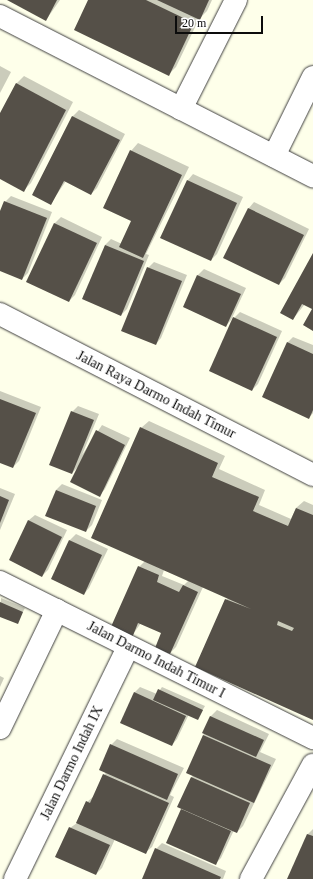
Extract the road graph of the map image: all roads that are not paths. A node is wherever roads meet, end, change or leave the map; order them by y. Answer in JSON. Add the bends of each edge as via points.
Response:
{"nodes":[{"id":1,"x":236,"y":0,"type":"edge"},
{"id":2,"x":0,"y":16,"type":"edge"},
{"id":3,"x":313,"y":77,"type":"edge"},
{"id":4,"x":181,"y":109,"type":"junction"},
{"id":5,"x":274,"y":156,"type":"junction"},
{"id":6,"x":313,"y":176,"type":"edge"},
{"id":7,"x":0,"y":314,"type":"edge"},
{"id":8,"x":313,"y":475,"type":"edge"},
{"id":9,"x":0,"y":582,"type":"edge"},
{"id":10,"x":57,"y":610,"type":"junction"},
{"id":11,"x":128,"y":647,"type":"junction"},
{"id":12,"x":0,"y":728,"type":"edge"},
{"id":13,"x":313,"y":738,"type":"edge"},
{"id":14,"x":313,"y":765,"type":"edge"},
{"id":15,"x":15,"y":879,"type":"edge"},
{"id":16,"x":251,"y":879,"type":"edge"}],
"edges":[{"from":1,"to":4,"type":"street"},
{"from":2,"to":4,"type":"street"},
{"from":3,"to":5,"type":"street"},
{"from":4,"to":5,"type":"street"},
{"from":5,"to":6,"type":"street"},
{"from":7,"to":8,"type":"street","name":"Jalan Raya Darmo Indah Timur"},
{"from":9,"to":10,"type":"street","name":"Jalan Darmo Indah Timur I"},
{"from":10,"to":11,"type":"street","name":"Jalan Darmo Indah Timur I"},
{"from":10,"to":12,"type":"street"},
{"from":11,"to":13,"type":"street","name":"Jalan Darmo Indah Timur I"},
{"from":11,"to":15,"type":"street","name":"Jalan Darmo Indah IX"},
{"from":14,"to":16,"type":"street"}]}
